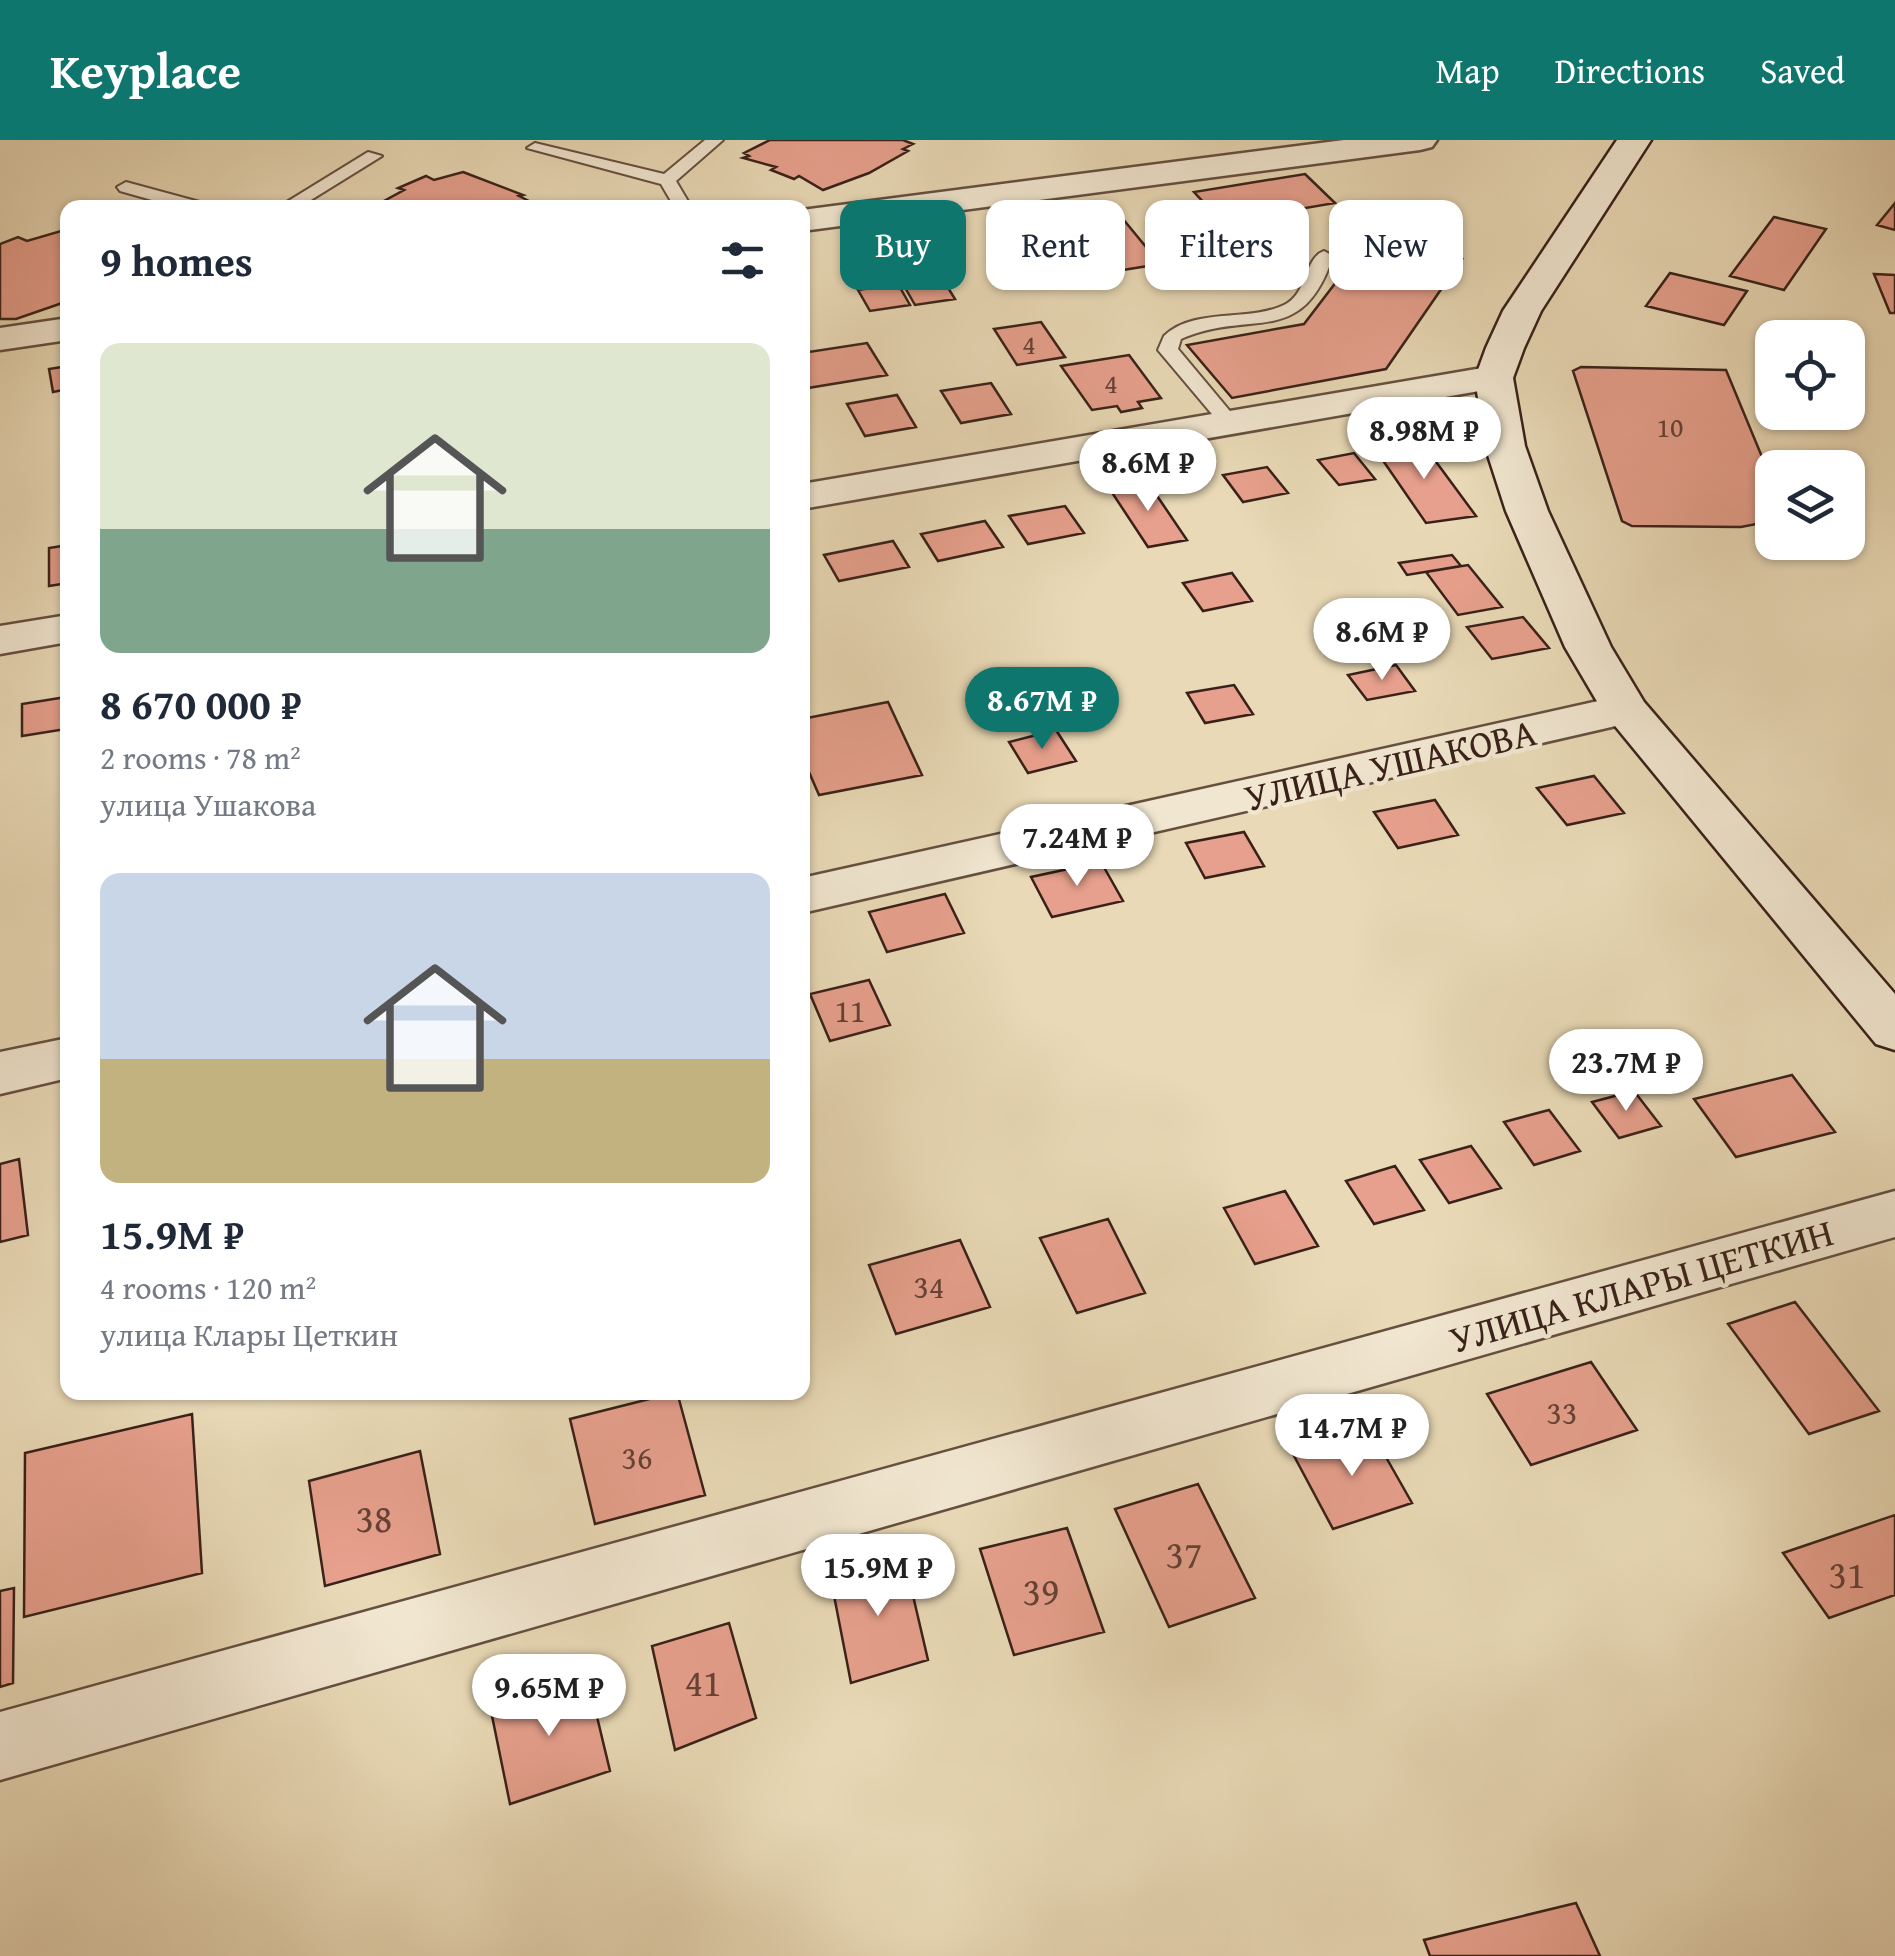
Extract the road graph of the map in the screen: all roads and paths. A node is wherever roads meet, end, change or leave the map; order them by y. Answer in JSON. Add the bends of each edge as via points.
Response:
{"nodes":[{"id":1,"x":714,"y":140,"type":"edge"},
{"id":2,"x":1420,"y":140,"type":"edge"},
{"id":3,"x":1634,"y":140,"type":"edge"},
{"id":4,"x":1379,"y":142,"type":"edge"},
{"id":5,"x":535,"y":148,"type":"dead end"},
{"id":6,"x":374,"y":156,"type":"dead end"},
{"id":7,"x":667,"y":180,"type":"junction"},
{"id":8,"x":126,"y":187,"type":"dead end"},
{"id":9,"x":172,"y":200,"type":"edge"},
{"id":10,"x":299,"y":200,"type":"edge"},
{"id":11,"x":679,"y":200,"type":"edge"},
{"id":12,"x":810,"y":220,"type":"edge"},
{"id":13,"x":1324,"y":256,"type":"dead end"},
{"id":14,"x":60,"y":329,"type":"edge"},
{"id":15,"x":0,"y":339,"type":"edge"},
{"id":16,"x":1494,"y":378,"type":"junction"},
{"id":17,"x":1229,"y":422,"type":"junction"},
{"id":18,"x":810,"y":494,"type":"edge"},
{"id":19,"x":60,"y":629,"type":"edge"},
{"id":20,"x":0,"y":640,"type":"edge"},
{"id":21,"x":1625,"y":710,"type":"junction"},
{"id":22,"x":810,"y":894,"type":"edge"},
{"id":23,"x":1895,"y":1030,"type":"edge"},
{"id":24,"x":60,"y":1060,"type":"edge"},
{"id":25,"x":0,"y":1073,"type":"edge"},
{"id":26,"x":1895,"y":1214,"type":"edge"},
{"id":27,"x":0,"y":1746,"type":"edge"}],
"edges":[{"from":1,"to":7,"type":"lane"},
{"from":2,"to":4,"type":"street"},
{"from":3,"to":16,"type":"street","via":[[1522,311]]},
{"from":4,"to":12,"type":"street"},
{"from":5,"to":7,"type":"lane"},
{"from":6,"to":10,"type":"lane"},
{"from":7,"to":11,"type":"lane"},
{"from":8,"to":9,"type":"lane"},
{"from":13,"to":17,"type":"lane","via":[[1314,286],[1293,309],[1192,326],[1173,336],[1168,350]]},
{"from":14,"to":15,"type":"street"},
{"from":16,"to":17,"type":"street"},
{"from":16,"to":21,"type":"street","via":[[1506,446],[1528,511],[1588,648]]},
{"from":17,"to":18,"type":"street"},
{"from":19,"to":20,"type":"street"},
{"from":21,"to":22,"type":"street","name":"УЛИЦА УШАКОВА"},
{"from":21,"to":23,"type":"street"},
{"from":24,"to":25,"type":"street"},
{"from":26,"to":27,"type":"street","name":"УЛИЦА КЛАРЫ ЦЕТКИН"}]}
